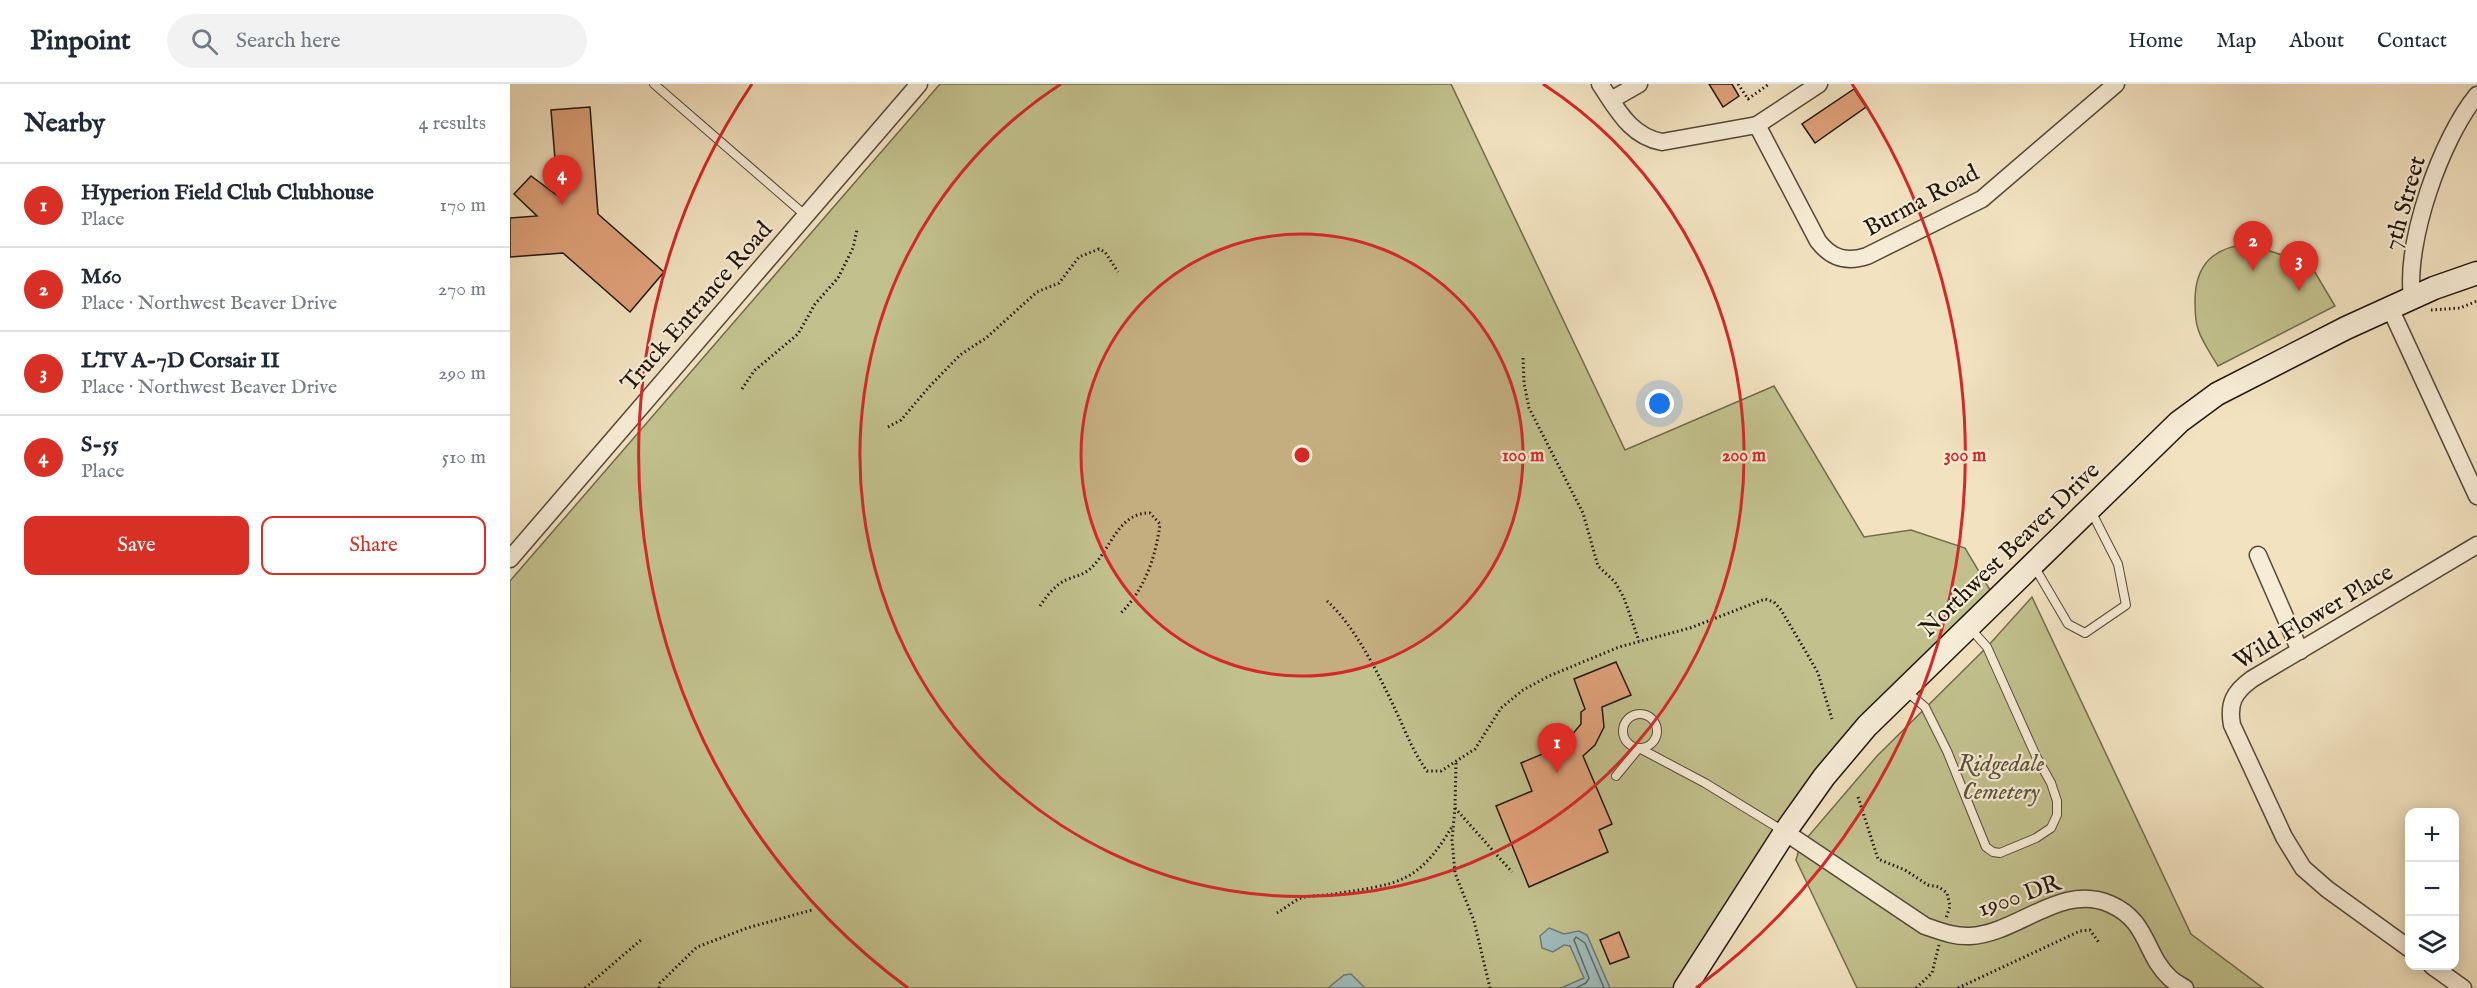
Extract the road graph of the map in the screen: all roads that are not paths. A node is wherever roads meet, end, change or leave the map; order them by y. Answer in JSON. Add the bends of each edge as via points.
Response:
{"nodes":[{"id":1,"x":654,"y":84,"type":"edge"},
{"id":2,"x":919,"y":84,"type":"edge"},
{"id":3,"x":1600,"y":84,"type":"edge"},
{"id":4,"x":1639,"y":84,"type":"edge"},
{"id":5,"x":1819,"y":84,"type":"edge"},
{"id":6,"x":2116,"y":84,"type":"edge"},
{"id":7,"x":2477,"y":95,"type":"edge"},
{"id":8,"x":1611,"y":100,"type":"junction"},
{"id":9,"x":1757,"y":125,"type":"junction"},
{"id":10,"x":805,"y":215,"type":"junction"},
{"id":11,"x":2477,"y":273,"type":"edge"},
{"id":12,"x":2417,"y":304,"type":"junction"},
{"id":13,"x":2390,"y":308,"type":"junction"},
{"id":14,"x":2477,"y":496,"type":"edge"},
{"id":15,"x":2090,"y":509,"type":"junction"},
{"id":16,"x":2477,"y":546,"type":"edge"},
{"id":17,"x":2258,"y":555,"type":"dead end"},
{"id":18,"x":510,"y":559,"type":"edge"},
{"id":19,"x":2033,"y":564,"type":"junction"},
{"id":20,"x":1969,"y":627,"type":"junction"},
{"id":21,"x":2300,"y":651,"type":"junction"},
{"id":22,"x":1905,"y":690,"type":"junction"},
{"id":23,"x":1639,"y":748,"type":"junction"},
{"id":24,"x":1616,"y":777,"type":"dead end"},
{"id":25,"x":1785,"y":832,"type":"junction"},
{"id":26,"x":2405,"y":946,"type":"edge"},
{"id":27,"x":2438,"y":970,"type":"edge"},
{"id":28,"x":1684,"y":988,"type":"edge"},
{"id":29,"x":2185,"y":988,"type":"edge"},
{"id":30,"x":2463,"y":988,"type":"edge"}],
"edges":[{"from":1,"to":10,"type":"lane"},
{"from":2,"to":10,"type":"street","name":"Truck Entrance Road"},
{"from":3,"to":8,"type":"street"},
{"from":4,"to":8,"type":"street"},
{"from":5,"to":9,"type":"street"},
{"from":6,"to":9,"type":"street","name":"Burma Road","via":[[1982,199],[1854,260],[1840,259],[1827,252],[1818,240]]},
{"from":7,"to":12,"type":"street","name":"7th Street","via":[[2465,110],[2430,183],[2412,260],[2410,280]]},
{"from":8,"to":9,"type":"street","via":[[1636,133],[1662,142]]},
{"from":10,"to":18,"type":"street","name":"Truck Entrance Road"},
{"from":11,"to":12,"type":"main road","name":"Northwest Beaver Drive"},
{"from":12,"to":13,"type":"main road","name":"Northwest Beaver Drive"},
{"from":13,"to":14,"type":"street"},
{"from":13,"to":15,"type":"main road","name":"Northwest Beaver Drive","via":[[2217,394],[2179,422]]},
{"from":15,"to":19,"type":"main road","name":"Northwest Beaver Drive"},
{"from":15,"to":19,"type":"lane","via":[[2118,564],[2126,605],[2085,633],[2068,624]]},
{"from":16,"to":21,"type":"street","name":"Wild Flower Place"},
{"from":17,"to":21,"type":"street"},
{"from":19,"to":20,"type":"main road","name":"Northwest Beaver Drive"},
{"from":20,"to":22,"type":"main road","name":"Northwest Beaver Drive"},
{"from":20,"to":22,"type":"lane","via":[[1987,647],[2051,783],[2057,814],[2051,828],[2000,853],[1986,846],[1931,718],[1925,707]]},
{"from":21,"to":26,"type":"street","name":"Wild Flower Place","via":[[2240,688],[2233,697],[2232,725],[2284,837],[2303,868]]},
{"from":22,"to":25,"type":"main road","name":"Northwest Beaver Drive","via":[[1867,726]]},
{"from":23,"to":23,"type":"lane","via":[[1650,745],[1657,732],[1654,721],[1641,713],[1630,716],[1622,729],[1626,741]]},
{"from":23,"to":24,"type":"lane"},
{"from":23,"to":25,"type":"lane"},
{"from":25,"to":28,"type":"main road","name":"Northwest Beaver Drive"},
{"from":25,"to":29,"type":"street","name":"1900 DR","via":[[1925,926],[1942,932],[1970,936],[1992,932],[2064,901],[2085,898],[2109,903],[2140,926],[2157,961],[2169,977]]},
{"from":27,"to":30,"type":"street"}]}
